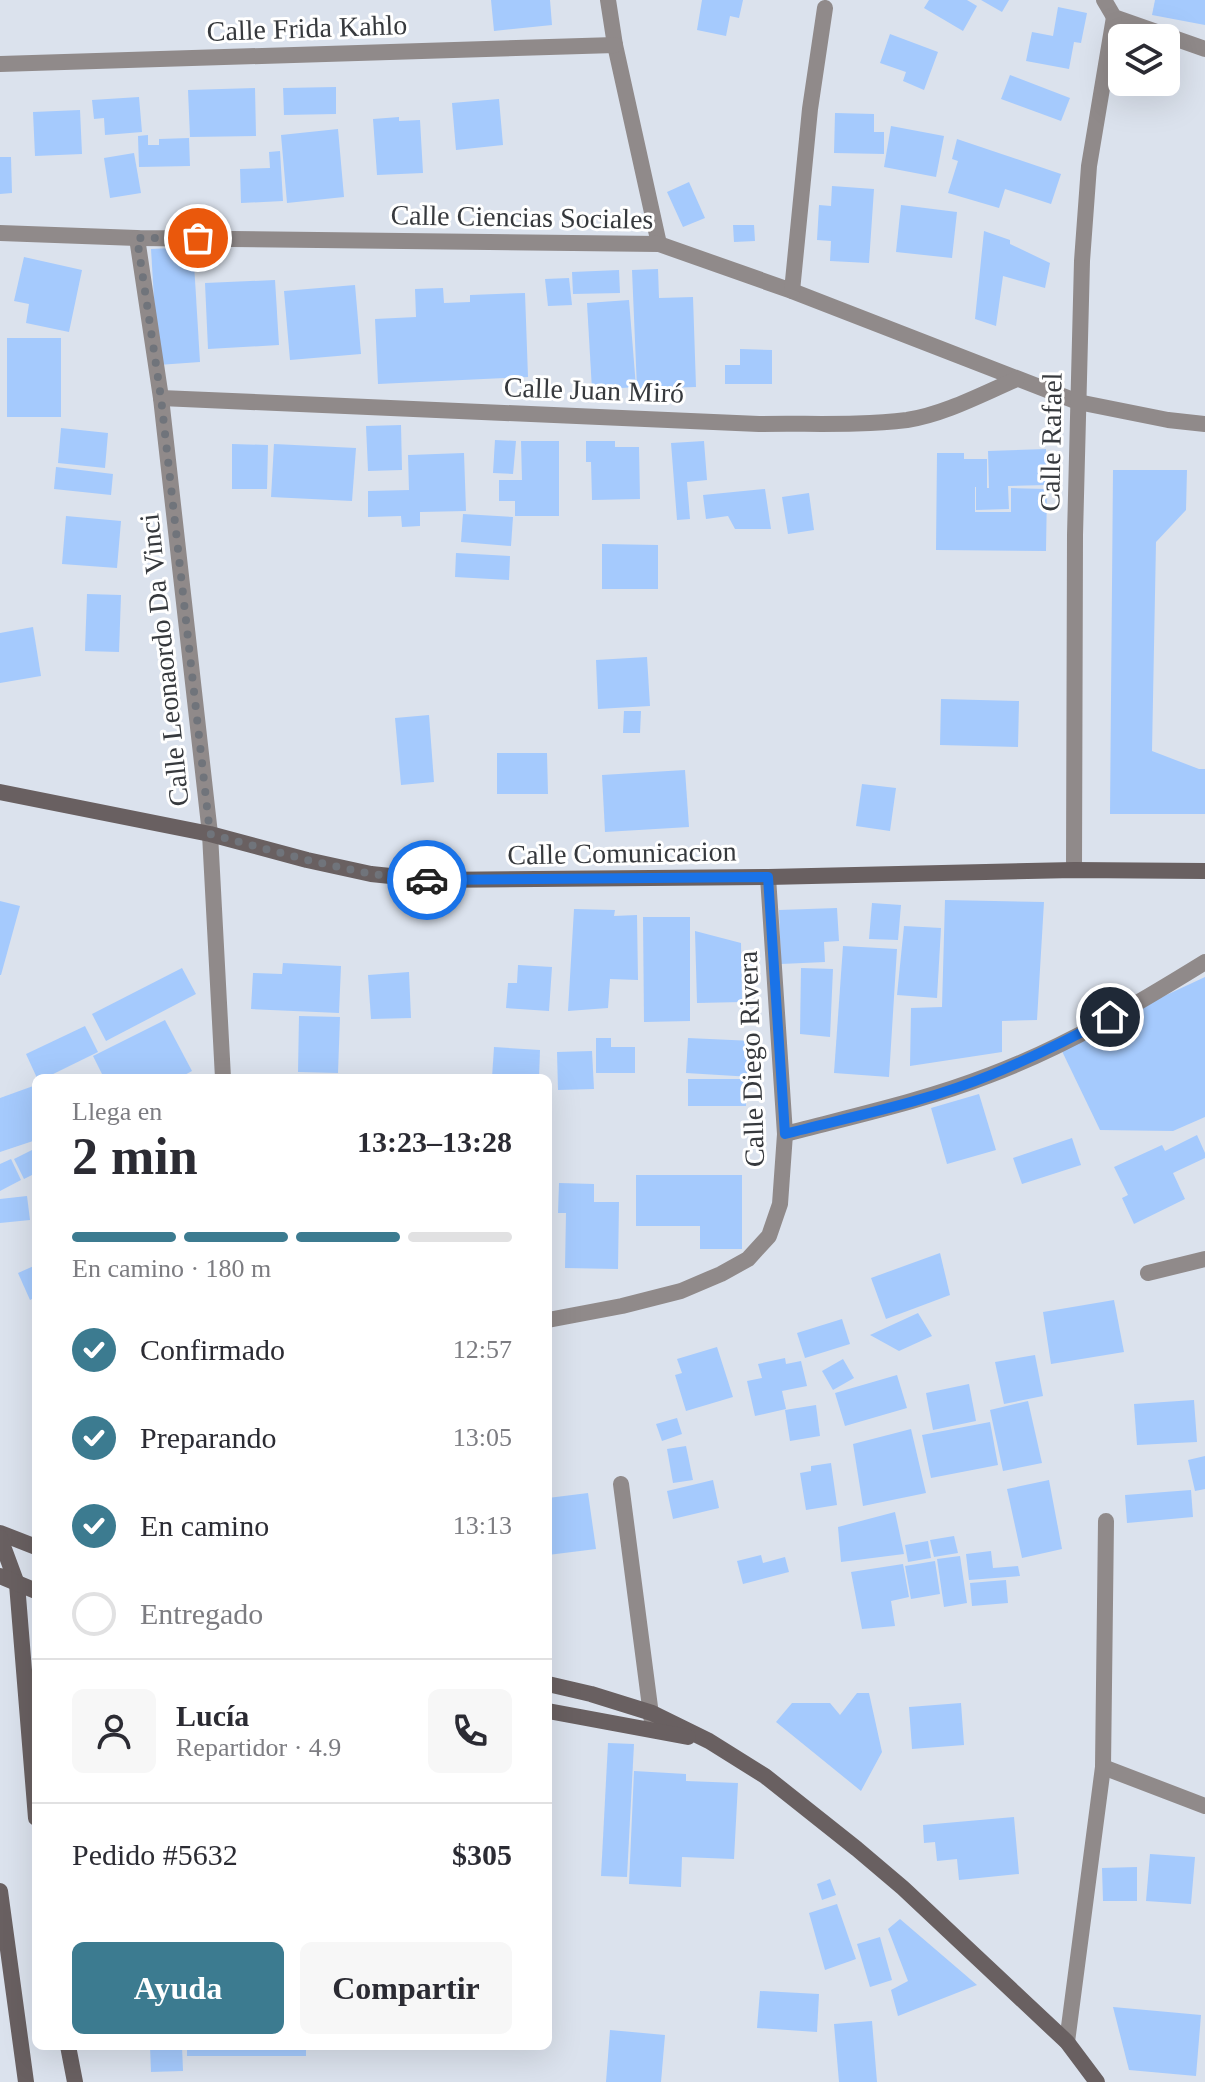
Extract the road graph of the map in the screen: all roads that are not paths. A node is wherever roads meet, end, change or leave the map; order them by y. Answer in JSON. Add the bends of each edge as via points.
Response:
{"nodes":[{"id":1,"x":608,"y":0,"type":"edge"},
{"id":2,"x":1104,"y":0,"type":"edge"},
{"id":3,"x":825,"y":8,"type":"dead end"},
{"id":4,"x":1114,"y":17,"type":"junction"},
{"id":5,"x":615,"y":45,"type":"junction"},
{"id":6,"x":1205,"y":49,"type":"edge"},
{"id":7,"x":0,"y":64,"type":"edge"},
{"id":8,"x":0,"y":233,"type":"edge"},
{"id":9,"x":137,"y":238,"type":"junction"},
{"id":10,"x":659,"y":244,"type":"junction"},
{"id":11,"x":792,"y":291,"type":"junction"},
{"id":12,"x":1017,"y":379,"type":"junction"},
{"id":13,"x":161,"y":398,"type":"junction"},
{"id":14,"x":1078,"y":402,"type":"junction"},
{"id":15,"x":1205,"y":424,"type":"edge"},
{"id":16,"x":0,"y":792,"type":"edge"},
{"id":17,"x":210,"y":834,"type":"junction"},
{"id":18,"x":1074,"y":870,"type":"junction"},
{"id":19,"x":1205,"y":871,"type":"edge"},
{"id":20,"x":768,"y":877,"type":"junction"},
{"id":21,"x":1205,"y":962,"type":"edge"},
{"id":22,"x":223,"y":1074,"type":"edge"},
{"id":23,"x":785,"y":1134,"type":"junction"},
{"id":24,"x":1205,"y":1259,"type":"edge"},
{"id":25,"x":1148,"y":1273,"type":"dead end"},
{"id":26,"x":552,"y":1319,"type":"edge"},
{"id":27,"x":621,"y":1484,"type":"dead end"},
{"id":28,"x":1106,"y":1521,"type":"dead end"},
{"id":29,"x":0,"y":1536,"type":"edge"},
{"id":30,"x":32,"y":1546,"type":"edge"},
{"id":31,"x":0,"y":1576,"type":"edge"},
{"id":32,"x":17,"y":1584,"type":"junction"},
{"id":33,"x":32,"y":1590,"type":"edge"},
{"id":34,"x":552,"y":1685,"type":"edge"},
{"id":35,"x":552,"y":1711,"type":"edge"},
{"id":36,"x":652,"y":1722,"type":"junction"},
{"id":37,"x":1103,"y":1767,"type":"junction"},
{"id":38,"x":32,"y":1769,"type":"edge"},
{"id":39,"x":1205,"y":1806,"type":"edge"},
{"id":40,"x":0,"y":1891,"type":"edge"},
{"id":41,"x":1067,"y":2042,"type":"junction"},
{"id":42,"x":69,"y":2050,"type":"edge"},
{"id":43,"x":26,"y":2082,"type":"edge"},
{"id":44,"x":75,"y":2082,"type":"edge"},
{"id":45,"x":1097,"y":2082,"type":"edge"}],
"edges":[{"from":1,"to":5,"type":"street"},
{"from":2,"to":4,"type":"street"},
{"from":3,"to":11,"type":"street"},
{"from":4,"to":6,"type":"street"},
{"from":4,"to":14,"type":"street","name":"Calle Rafael","via":[[1089,166]]},
{"from":5,"to":7,"type":"street","name":"Calle Frida Kahlo"},
{"from":5,"to":10,"type":"street"},
{"from":8,"to":9,"type":"street","name":"Calle Ciencias Sociales"},
{"from":9,"to":10,"type":"street","name":"Calle Ciencias Sociales"},
{"from":9,"to":13,"type":"street","name":"Calle Leonaordo Da Vinci"},
{"from":10,"to":11,"type":"street","name":"Calle Ciencias Sociales"},
{"from":11,"to":12,"type":"street","name":"Calle Ciencias Sociales"},
{"from":12,"to":13,"type":"street","name":"Calle Juan Miró","via":[[909,420],[833,423]]},
{"from":12,"to":14,"type":"street","name":"Calle Ciencias Sociales"},
{"from":13,"to":17,"type":"street","name":"Calle Leonaordo Da Vinci"},
{"from":14,"to":15,"type":"street","name":"Calle Ciencias Sociales"},
{"from":14,"to":18,"type":"street","name":"Calle Rafael"},
{"from":16,"to":17,"type":"street","name":"Calle Comunicacion"},
{"from":17,"to":20,"type":"street","name":"Calle Comunicacion","via":[[371,874],[429,880]]},
{"from":17,"to":22,"type":"street","name":"Calle Leonaordo Da Vinci"},
{"from":18,"to":19,"type":"street","name":"Calle Comunicacion"},
{"from":18,"to":20,"type":"street","name":"Calle Comunicacion"},
{"from":20,"to":23,"type":"street","name":"Calle Diego Rivera"},
{"from":21,"to":23,"type":"street","via":[[1067,1040],[991,1075]]},
{"from":23,"to":26,"type":"street","name":"Calle Diego Rivera","via":[[780,1204],[769,1236],[748,1259],[681,1291]]},
{"from":24,"to":25,"type":"street"},
{"from":27,"to":36,"type":"street"},
{"from":28,"to":37,"type":"street"},
{"from":29,"to":30,"type":"street"},
{"from":29,"to":32,"type":"street"},
{"from":31,"to":32,"type":"street"},
{"from":32,"to":33,"type":"street"},
{"from":32,"to":38,"type":"street"},
{"from":34,"to":36,"type":"street","via":[[591,1694]]},
{"from":35,"to":36,"type":"street"},
{"from":36,"to":41,"type":"street","via":[[709,1741],[765,1776],[903,1888]]},
{"from":37,"to":39,"type":"street"},
{"from":37,"to":41,"type":"street"},
{"from":40,"to":43,"type":"street"},
{"from":41,"to":45,"type":"street"},
{"from":42,"to":44,"type":"street"}]}
